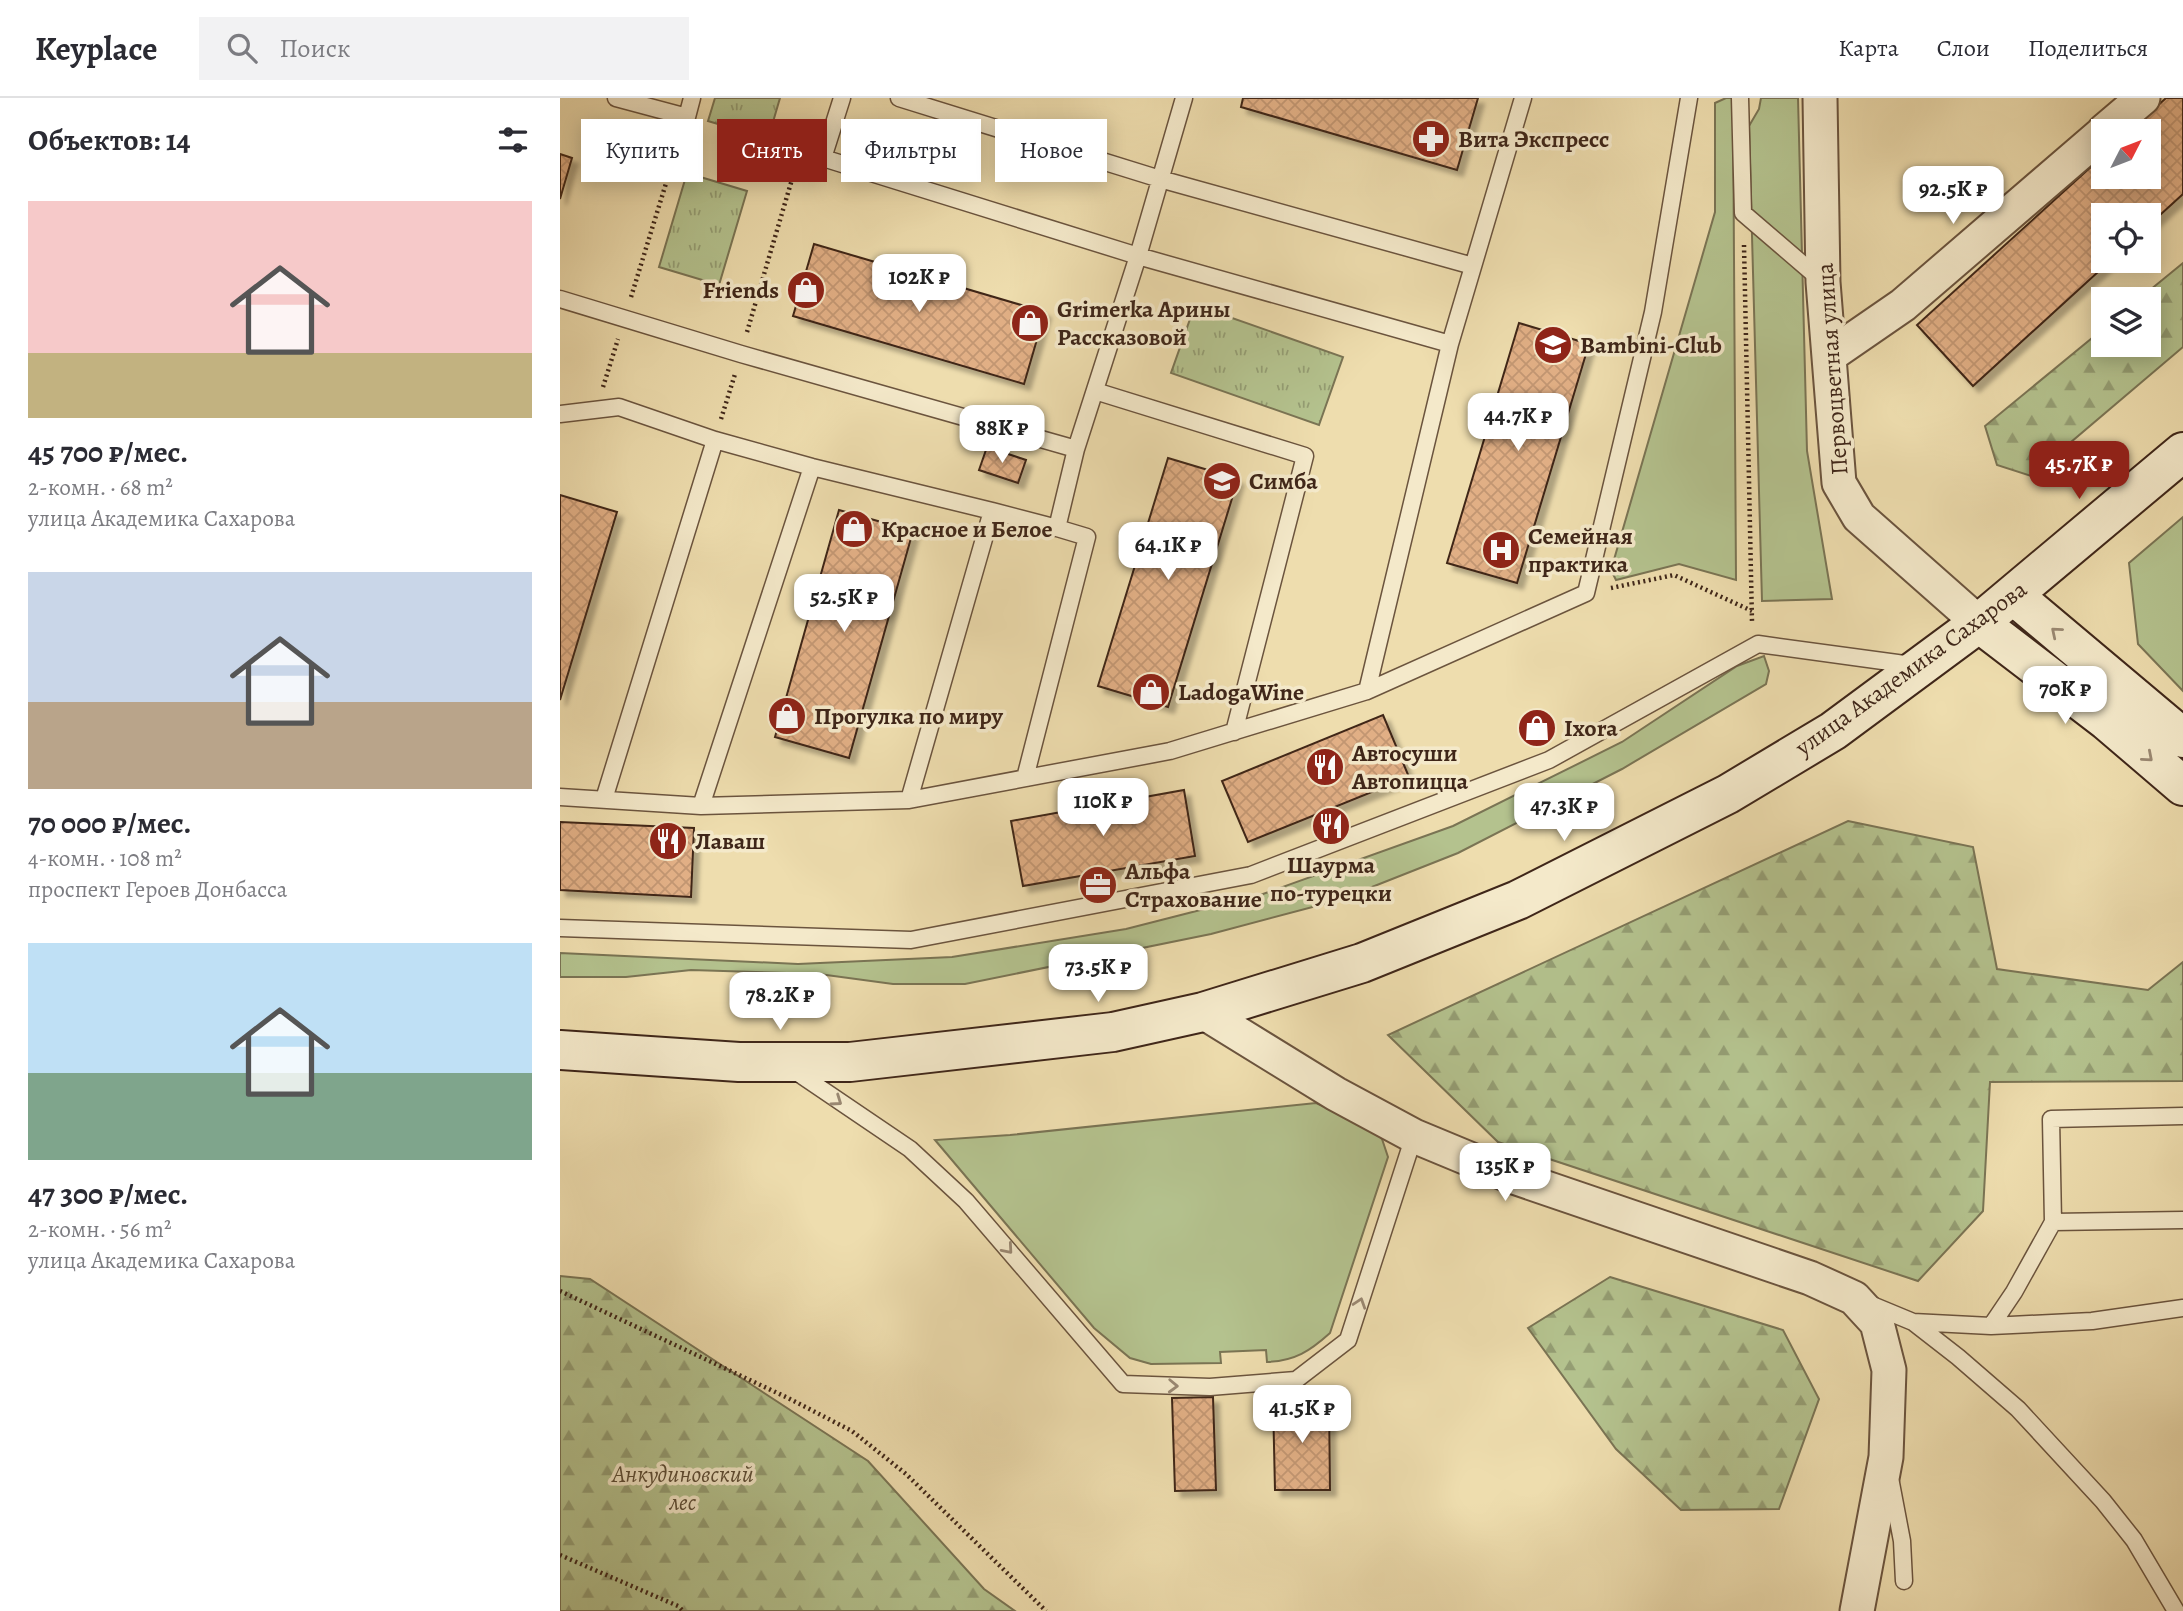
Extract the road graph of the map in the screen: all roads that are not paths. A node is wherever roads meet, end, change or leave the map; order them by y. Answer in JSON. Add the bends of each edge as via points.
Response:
{"nodes":[{"id":1,"x":616,"y":98,"type":"edge"},
{"id":2,"x":692,"y":98,"type":"edge"},
{"id":3,"x":842,"y":98,"type":"edge"},
{"id":4,"x":899,"y":98,"type":"edge"},
{"id":5,"x":1184,"y":98,"type":"edge"},
{"id":6,"x":1523,"y":98,"type":"edge"},
{"id":7,"x":1689,"y":98,"type":"edge"},
{"id":8,"x":1740,"y":98,"type":"edge"},
{"id":9,"x":1819,"y":98,"type":"edge"},
{"id":10,"x":2131,"y":100,"type":"edge"},
{"id":11,"x":2115,"y":119,"type":"edge"},
{"id":12,"x":2091,"y":143,"type":"edge"},
{"id":13,"x":1160,"y":180,"type":"junction"},
{"id":14,"x":1138,"y":256,"type":"junction"},
{"id":15,"x":1473,"y":267,"type":"junction"},
{"id":16,"x":1824,"y":282,"type":"junction"},
{"id":17,"x":560,"y":299,"type":"edge"},
{"id":18,"x":1450,"y":344,"type":"junction"},
{"id":19,"x":1829,"y":356,"type":"junction"},
{"id":20,"x":1095,"y":391,"type":"junction"},
{"id":21,"x":560,"y":414,"type":"edge"},
{"id":22,"x":715,"y":440,"type":"junction"},
{"id":23,"x":1076,"y":449,"type":"junction"},
{"id":24,"x":2183,"y":452,"type":"edge"},
{"id":25,"x":812,"y":467,"type":"junction"},
{"id":26,"x":992,"y":511,"type":"junction"},
{"id":27,"x":1057,"y":528,"type":"junction"},
{"id":28,"x":2013,"y":595,"type":"junction"},
{"id":29,"x":1979,"y":624,"type":"junction"},
{"id":30,"x":1921,"y":666,"type":"junction"},
{"id":31,"x":1367,"y":691,"type":"junction"},
{"id":32,"x":1234,"y":732,"type":"junction"},
{"id":33,"x":2183,"y":738,"type":"edge"},
{"id":34,"x":1025,"y":778,"type":"junction"},
{"id":35,"x":2183,"y":786,"type":"edge"},
{"id":36,"x":560,"y":797,"type":"edge"},
{"id":37,"x":604,"y":799,"type":"junction"},
{"id":38,"x":909,"y":800,"type":"junction"},
{"id":39,"x":701,"y":806,"type":"junction"},
{"id":40,"x":560,"y":928,"type":"edge"},
{"id":41,"x":1203,"y":1012,"type":"junction"},
{"id":42,"x":560,"y":1050,"type":"edge"},
{"id":43,"x":781,"y":1062,"type":"junction"},
{"id":44,"x":2183,"y":1116,"type":"edge"},
{"id":45,"x":1414,"y":1136,"type":"junction"},
{"id":46,"x":2183,"y":1220,"type":"edge"},
{"id":47,"x":2053,"y":1223,"type":"junction"},
{"id":48,"x":1854,"y":1298,"type":"junction"},
{"id":49,"x":2183,"y":1308,"type":"edge"},
{"id":50,"x":1913,"y":1322,"type":"junction"},
{"id":51,"x":1991,"y":1326,"type":"junction"},
{"id":52,"x":1886,"y":1457,"type":"junction"},
{"id":53,"x":1904,"y":1581,"type":"dead end"},
{"id":54,"x":1857,"y":1611,"type":"edge"},
{"id":55,"x":2176,"y":1611,"type":"edge"}],
"edges":[{"from":1,"to":2,"type":"lane","via":[[687,117]]},
{"from":3,"to":14,"type":"lane","via":[[823,158]]},
{"from":4,"to":13,"type":"lane"},
{"from":5,"to":13,"type":"lane"},
{"from":6,"to":15,"type":"lane"},
{"from":7,"to":31,"type":"lane","via":[[1653,312],[1586,593]]},
{"from":8,"to":16,"type":"lane","via":[[1743,213]]},
{"from":9,"to":16,"type":"street","name":"Первоцветная улица"},
{"from":10,"to":11,"type":"street"},
{"from":12,"to":19,"type":"street","via":[[1903,305]]},
{"from":13,"to":14,"type":"lane"},
{"from":13,"to":15,"type":"lane"},
{"from":14,"to":18,"type":"lane"},
{"from":14,"to":20,"type":"lane"},
{"from":15,"to":18,"type":"lane"},
{"from":16,"to":19,"type":"street","name":"Первоцветная улица"},
{"from":17,"to":23,"type":"lane"},
{"from":18,"to":31,"type":"lane"},
{"from":19,"to":29,"type":"street","name":"Первоцветная улица","via":[[1839,483],[1859,517]]},
{"from":20,"to":23,"type":"lane"},
{"from":20,"to":32,"type":"lane","via":[[1305,456]]},
{"from":21,"to":22,"type":"lane","via":[[619,407]]},
{"from":22,"to":25,"type":"lane"},
{"from":22,"to":37,"type":"lane"},
{"from":23,"to":27,"type":"lane"},
{"from":24,"to":28,"type":"main road","name":"улица Академика Сахарова"},
{"from":25,"to":26,"type":"lane"},
{"from":25,"to":39,"type":"lane"},
{"from":26,"to":27,"type":"lane"},
{"from":26,"to":38,"type":"lane"},
{"from":27,"to":34,"type":"lane","via":[[1087,537]]},
{"from":28,"to":29,"type":"main road","name":"улица Академика Сахарова"},
{"from":33,"to":28,"type":"main road","one_way":true},
{"from":29,"to":30,"type":"main road","name":"улица Академика Сахарова"},
{"from":29,"to":35,"type":"main road","one_way":true,"via":[[2107,721]]},
{"from":30,"to":40,"type":"lane","via":[[1758,644],[1549,760],[1251,875],[911,940]]},
{"from":30,"to":41,"type":"main road","name":"улица Академика Сахарова","via":[[1833,731],[1728,794],[1518,900],[1362,963]]},
{"from":31,"to":32,"type":"lane"},
{"from":32,"to":34,"type":"lane","via":[[1170,751]]},
{"from":34,"to":38,"type":"lane"},
{"from":36,"to":37,"type":"lane"},
{"from":37,"to":39,"type":"lane"},
{"from":38,"to":39,"type":"lane"},
{"from":41,"to":43,"type":"main road","name":"улица Академика Сахарова","via":[[1113,1032],[1013,1044],[850,1062]]},
{"from":41,"to":45,"type":"street"},
{"from":42,"to":43,"type":"main road","name":"улица Академика Сахарова"},
{"from":43,"to":45,"type":"lane","one_way":true,"via":[[910,1150],[966,1201],[1123,1384],[1210,1387],[1296,1380],[1348,1340]]},
{"from":44,"to":47,"type":"lane","via":[[2051,1119]]},
{"from":45,"to":48,"type":"street","via":[[1508,1175],[1810,1278]]},
{"from":46,"to":47,"type":"lane"},
{"from":47,"to":51,"type":"lane"},
{"from":48,"to":50,"type":"lane"},
{"from":48,"to":52,"type":"street","via":[[1877,1323],[1889,1370]]},
{"from":49,"to":51,"type":"lane","via":[[2092,1321]]},
{"from":50,"to":51,"type":"lane"},
{"from":50,"to":55,"type":"lane","via":[[2018,1409],[2103,1501],[2134,1540]]},
{"from":52,"to":53,"type":"lane","via":[[1902,1541]]},
{"from":52,"to":54,"type":"street"}]}
